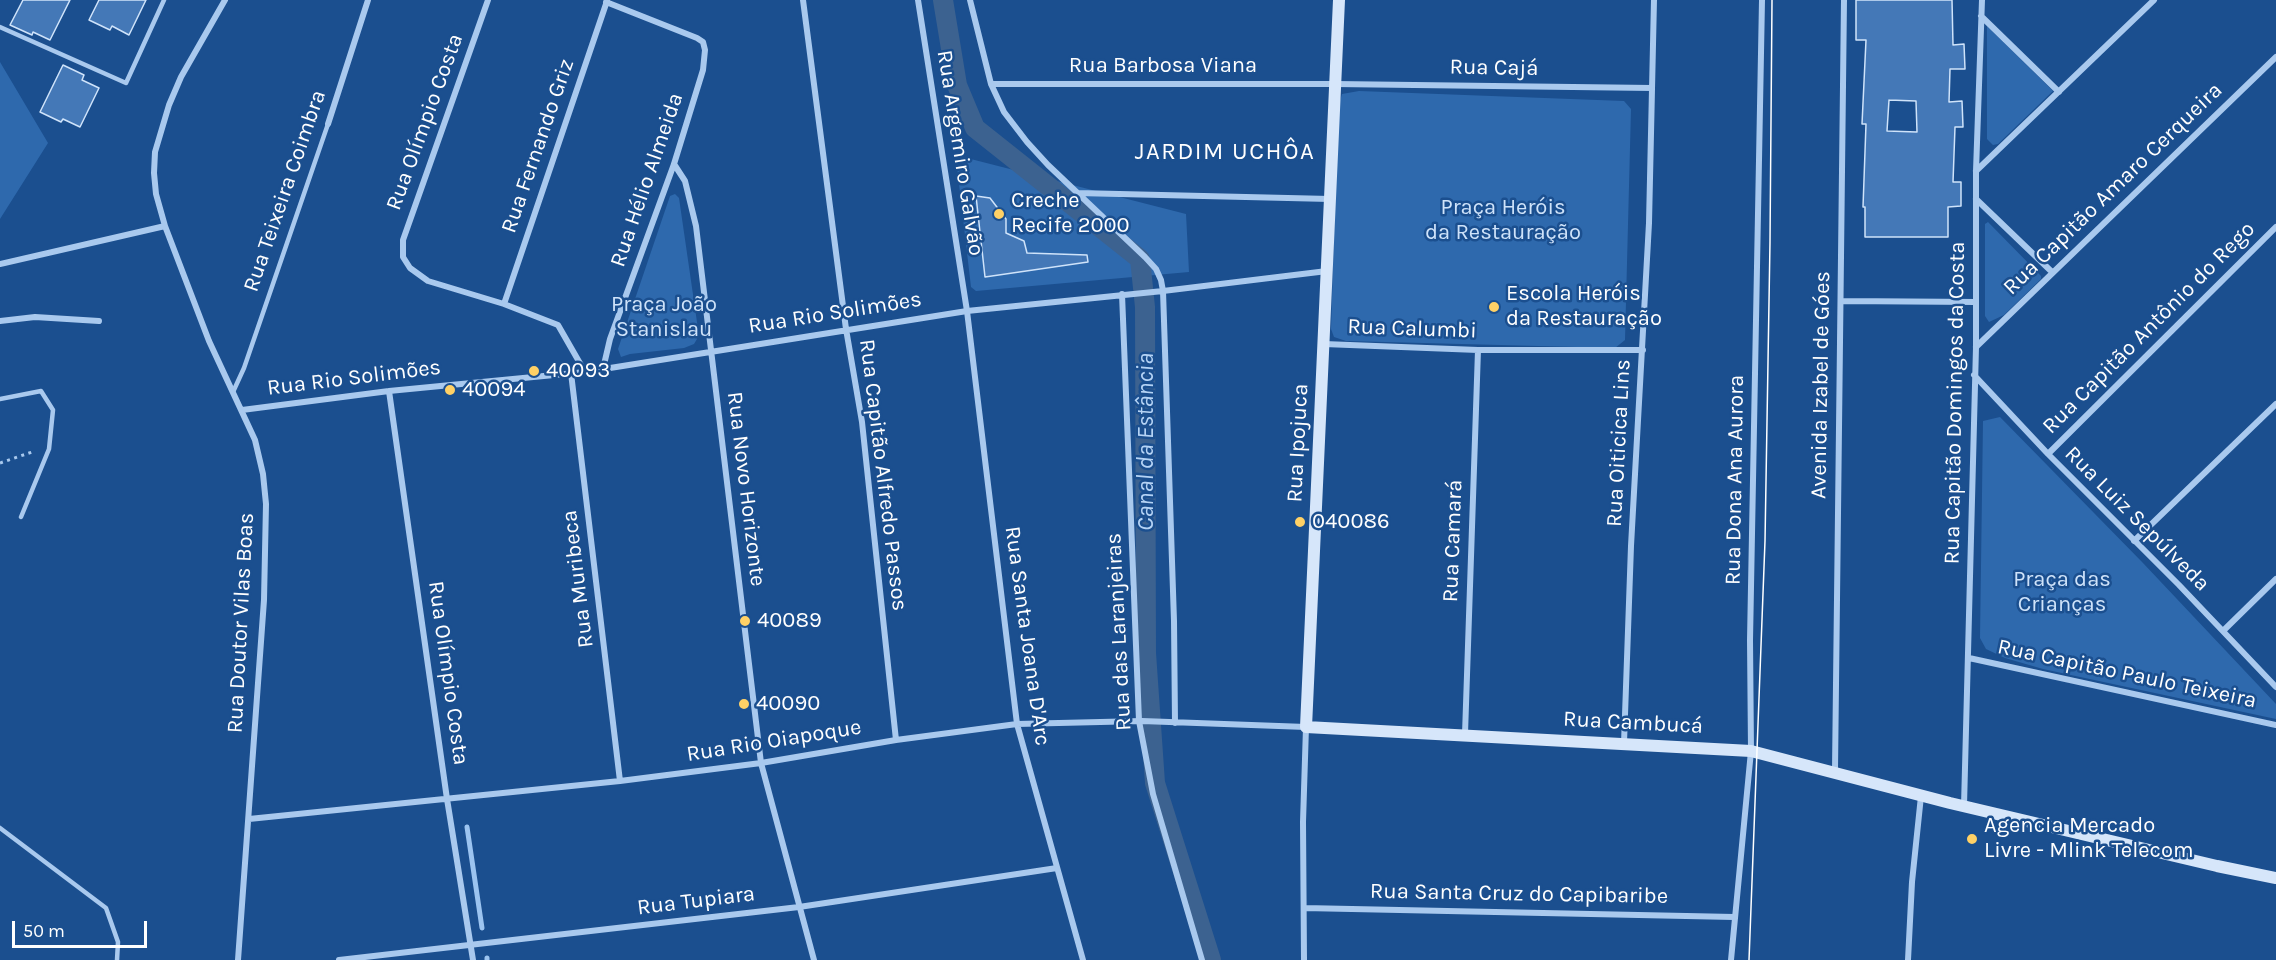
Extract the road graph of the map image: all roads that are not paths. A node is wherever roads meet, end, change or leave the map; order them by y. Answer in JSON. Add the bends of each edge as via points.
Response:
{"nodes":[{"id":1,"x":164,"y":0,"type":"edge"},
{"id":2,"x":225,"y":0,"type":"edge"},
{"id":3,"x":368,"y":0,"type":"edge"},
{"id":4,"x":488,"y":0,"type":"edge"},
{"id":5,"x":803,"y":0,"type":"edge"},
{"id":6,"x":918,"y":0,"type":"edge"},
{"id":7,"x":969,"y":0,"type":"edge"},
{"id":8,"x":1339,"y":0,"type":"edge"},
{"id":9,"x":1654,"y":0,"type":"edge"},
{"id":10,"x":1762,"y":0,"type":"edge"},
{"id":11,"x":1844,"y":0,"type":"edge"},
{"id":12,"x":1982,"y":0,"type":"edge"},
{"id":13,"x":2154,"y":0,"type":"edge"},
{"id":14,"x":607,"y":1,"type":"edge"},
{"id":15,"x":1981,"y":16,"type":"junction"},
{"id":16,"x":0,"y":27,"type":"edge"},
{"id":17,"x":2276,"y":57,"type":"edge"},
{"id":18,"x":991,"y":84,"type":"junction"},
{"id":19,"x":1335,"y":84,"type":"junction"},
{"id":20,"x":1652,"y":88,"type":"junction"},
{"id":21,"x":2059,"y":92,"type":"junction"},
{"id":22,"x":328,"y":124,"type":"joint"},
{"id":23,"x":674,"y":164,"type":"junction"},
{"id":24,"x":1976,"y":171,"type":"junction"},
{"id":25,"x":1076,"y":193,"type":"junction"},
{"id":26,"x":1331,"y":199,"type":"junction"},
{"id":27,"x":1976,"y":199,"type":"junction"},
{"id":28,"x":165,"y":226,"type":"junction"},
{"id":29,"x":2276,"y":228,"type":"edge"},
{"id":30,"x":0,"y":264,"type":"edge"},
{"id":31,"x":1327,"y":271,"type":"junction"},
{"id":32,"x":2052,"y":272,"type":"junction"},
{"id":33,"x":1163,"y":291,"type":"junction"},
{"id":34,"x":1126,"y":294,"type":"junction"},
{"id":35,"x":1842,"y":302,"type":"junction"},
{"id":36,"x":1976,"y":302,"type":"junction"},
{"id":37,"x":504,"y":304,"type":"junction"},
{"id":38,"x":967,"y":311,"type":"junction"},
{"id":39,"x":0,"y":321,"type":"edge"},
{"id":40,"x":99,"y":321,"type":"dead end"},
{"id":41,"x":846,"y":329,"type":"junction"},
{"id":42,"x":1324,"y":344,"type":"junction"},
{"id":43,"x":1976,"y":347,"type":"junction"},
{"id":44,"x":1478,"y":350,"type":"junction"},
{"id":45,"x":1643,"y":350,"type":"junction"},
{"id":46,"x":710,"y":351,"type":"junction"},
{"id":47,"x":603,"y":369,"type":"junction"},
{"id":48,"x":585,"y":372,"type":"junction"},
{"id":49,"x":571,"y":373,"type":"junction"},
{"id":50,"x":1974,"y":375,"type":"junction"},
{"id":51,"x":389,"y":391,"type":"junction"},
{"id":52,"x":233,"y":392,"type":"junction"},
{"id":53,"x":0,"y":399,"type":"edge"},
{"id":54,"x":2276,"y":404,"type":"edge"},
{"id":55,"x":243,"y":410,"type":"junction"},
{"id":56,"x":2048,"y":454,"type":"junction"},
{"id":57,"x":21,"y":517,"type":"dead end"},
{"id":58,"x":2134,"y":541,"type":"junction"},
{"id":59,"x":2276,"y":579,"type":"edge"},
{"id":60,"x":2223,"y":631,"type":"junction"},
{"id":61,"x":1969,"y":658,"type":"junction"},
{"id":62,"x":2276,"y":687,"type":"edge"},
{"id":63,"x":1141,"y":722,"type":"junction"},
{"id":64,"x":1172,"y":723,"type":"junction"},
{"id":65,"x":1017,"y":724,"type":"junction"},
{"id":66,"x":2276,"y":725,"type":"edge"},
{"id":67,"x":1306,"y":727,"type":"junction"},
{"id":68,"x":1465,"y":734,"type":"junction"},
{"id":69,"x":896,"y":740,"type":"junction"},
{"id":70,"x":1624,"y":743,"type":"junction"},
{"id":71,"x":1751,"y":751,"type":"junction"},
{"id":72,"x":761,"y":763,"type":"junction"},
{"id":73,"x":1835,"y":771,"type":"junction"},
{"id":74,"x":620,"y":781,"type":"junction"},
{"id":75,"x":1921,"y":795,"type":"junction"},
{"id":76,"x":447,"y":799,"type":"junction"},
{"id":77,"x":1964,"y":806,"type":"junction"},
{"id":78,"x":249,"y":819,"type":"junction"},
{"id":79,"x":0,"y":828,"type":"edge"},
{"id":80,"x":1057,"y":868,"type":"junction"},
{"id":81,"x":2276,"y":878,"type":"edge"},
{"id":82,"x":799,"y":907,"type":"junction"},
{"id":83,"x":1304,"y":908,"type":"junction"},
{"id":84,"x":1734,"y":917,"type":"junction"},
{"id":85,"x":471,"y":945,"type":"junction"},
{"id":86,"x":117,"y":960,"type":"edge"},
{"id":87,"x":238,"y":960,"type":"edge"},
{"id":88,"x":339,"y":960,"type":"edge"},
{"id":89,"x":473,"y":960,"type":"edge"},
{"id":90,"x":814,"y":960,"type":"edge"},
{"id":91,"x":1083,"y":960,"type":"edge"},
{"id":92,"x":1202,"y":960,"type":"edge"},
{"id":93,"x":1304,"y":960,"type":"edge"},
{"id":94,"x":1731,"y":960,"type":"edge"},
{"id":95,"x":1908,"y":960,"type":"edge"}],
"edges":[{"from":1,"to":16,"type":"lane","via":[[126,83]]},
{"from":2,"to":28,"type":"street","name":"Rua Doutor Vilas Boas","via":[[181,77],[155,152],[156,194]]},
{"from":3,"to":22,"type":"street","name":"Rua Teixeira Coimbra"},
{"from":4,"to":37,"type":"street","name":"Rua Olímpio Costa","via":[[403,240],[403,257],[410,268],[428,281]]},
{"from":5,"to":41,"type":"street","name":"Rua Capitão Alfredo Passos"},
{"from":6,"to":38,"type":"street","name":"Rua Argemiro Galvão"},
{"from":7,"to":18,"type":"street","name":"Rua Argemiro Galvão"},
{"from":8,"to":19,"type":"main road","name":"Rua Ipojuca"},
{"from":9,"to":20,"type":"street","name":"Rua Oiticica Lins"},
{"from":10,"to":71,"type":"street","name":"Rua Dona Ana Aurora"},
{"from":11,"to":35,"type":"street","name":"Avenida Izabel de Góes"},
{"from":12,"to":15,"type":"street","name":"Rua Capitão Domingos da Costa"},
{"from":13,"to":21,"type":"street"},
{"from":14,"to":23,"type":"street","name":"Rua Hélio Almeida","via":[[703,42],[703,70]]},
{"from":14,"to":37,"type":"street","name":"Rua Fernando Griz"},
{"from":15,"to":21,"type":"street"},
{"from":15,"to":24,"type":"street","name":"Rua Capitão Domingos da Costa"},
{"from":17,"to":32,"type":"street","name":"Rua Capitão Amaro Cerqueira"},
{"from":18,"to":19,"type":"street","name":"Rua Barbosa Viana"},
{"from":18,"to":25,"type":"street","name":"Rua Argemiro Galvão","via":[[1004,112],[1027,142]]},
{"from":19,"to":20,"type":"street","name":"Rua Cajá"},
{"from":19,"to":26,"type":"main road","name":"Rua Ipojuca"},
{"from":20,"to":45,"type":"street","name":"Rua Oiticica Lins"},
{"from":21,"to":24,"type":"street"},
{"from":22,"to":52,"type":"lane","name":"Rua Teixeira Coimbra"},
{"from":23,"to":46,"type":"street","name":"Rua Novo Horizonte","via":[[685,181],[692,208]]},
{"from":23,"to":47,"type":"street","name":"Rua Hélio Almeida","via":[[610,339]]},
{"from":24,"to":27,"type":"street","name":"Rua Capitão Domingos da Costa"},
{"from":25,"to":26,"type":"street"},
{"from":25,"to":33,"type":"street","name":"Rua Argemiro Galvão","via":[[1156,269]]},
{"from":26,"to":31,"type":"main road","name":"Rua Ipojuca"},
{"from":27,"to":32,"type":"street"},
{"from":27,"to":36,"type":"street","name":"Rua Capitão Domingos da Costa"},
{"from":28,"to":30,"type":"street"},
{"from":28,"to":52,"type":"street","name":"Rua Doutor Vilas Boas"},
{"from":29,"to":56,"type":"street","name":"Rua Capitão Antônio do Rego"},
{"from":31,"to":33,"type":"street","name":"Rua Rio Solimões"},
{"from":31,"to":42,"type":"main road","name":"Rua Ipojuca"},
{"from":32,"to":43,"type":"street","name":"Rua Capitão Amaro Cerqueira"},
{"from":33,"to":34,"type":"street","name":"Rua Rio Solimões"},
{"from":33,"to":64,"type":"street","via":[[1174,621]]},
{"from":34,"to":38,"type":"street","name":"Rua Rio Solimões"},
{"from":34,"to":63,"type":"street","name":"Rua das Laranjeiras"},
{"from":35,"to":36,"type":"street"},
{"from":35,"to":73,"type":"street","name":"Avenida Izabel de Góes"},
{"from":36,"to":43,"type":"street","name":"Rua Capitão Domingos da Costa"},
{"from":37,"to":48,"type":"street","via":[[558,325]]},
{"from":38,"to":41,"type":"street","name":"Rua Rio Solimões"},
{"from":38,"to":65,"type":"street","name":"Rua Santa Joana D'Arc"},
{"from":39,"to":40,"type":"street","via":[[35,317]]},
{"from":41,"to":46,"type":"street","name":"Rua Rio Solimões"},
{"from":41,"to":69,"type":"street","name":"Rua Capitão Alfredo Passos","via":[[861,422]]},
{"from":42,"to":44,"type":"street","name":"Rua Calumbi"},
{"from":42,"to":67,"type":"main road","name":"Rua Ipojuca"},
{"from":43,"to":50,"type":"street","name":"Rua Capitão Domingos da Costa"},
{"from":44,"to":45,"type":"street","name":"Rua Calumbi"},
{"from":44,"to":68,"type":"street","name":"Rua Camará"},
{"from":45,"to":70,"type":"street","name":"Rua Oiticica Lins"},
{"from":46,"to":47,"type":"street","name":"Rua Rio Solimões"},
{"from":46,"to":72,"type":"street","name":"Rua Novo Horizonte"},
{"from":47,"to":48,"type":"street","name":"Rua Rio Solimões"},
{"from":48,"to":49,"type":"street","name":"Rua Rio Solimões"},
{"from":49,"to":51,"type":"street","name":"Rua Rio Solimões"},
{"from":49,"to":74,"type":"street","name":"Rua Muribeca"},
{"from":50,"to":56,"type":"street","name":"Rua Luiz Sepúlveda"},
{"from":50,"to":61,"type":"street","name":"Rua Capitão Domingos da Costa"},
{"from":51,"to":55,"type":"street","name":"Rua Rio Solimões"},
{"from":51,"to":76,"type":"street","name":"Rua Olímpio Costa"},
{"from":52,"to":55,"type":"street","name":"Rua Doutor Vilas Boas"},
{"from":53,"to":57,"type":"lane","via":[[41,391],[53,410],[49,449]]},
{"from":54,"to":58,"type":"street"},
{"from":55,"to":78,"type":"street","name":"Rua Doutor Vilas Boas","via":[[257,447],[266,504],[264,600]]},
{"from":56,"to":58,"type":"street","name":"Rua Luiz Sepúlveda"},
{"from":58,"to":60,"type":"street","name":"Rua Luiz Sepúlveda"},
{"from":59,"to":60,"type":"street"},
{"from":60,"to":62,"type":"street","name":"Rua Luiz Sepúlveda"},
{"from":61,"to":66,"type":"street","name":"Rua Capitão Paulo Teixeira"},
{"from":61,"to":77,"type":"street","name":"Rua Capitão Domingos da Costa"},
{"from":63,"to":64,"type":"street","name":"Rua Rio Oiapoque"},
{"from":63,"to":65,"type":"street","name":"Rua Rio Oiapoque"},
{"from":63,"to":92,"type":"street","name":"Rua das Laranjeiras","via":[[1153,794]]},
{"from":64,"to":67,"type":"street","name":"Rua Rio Oiapoque"},
{"from":65,"to":69,"type":"street","name":"Rua Rio Oiapoque"},
{"from":65,"to":80,"type":"street","name":"Rua Santa Joana D'Arc"},
{"from":67,"to":68,"type":"main road","name":"Rua Cambucá"},
{"from":67,"to":83,"type":"street","name":"Rua Ipojuca"},
{"from":68,"to":70,"type":"main road","name":"Rua Cambucá"},
{"from":69,"to":72,"type":"street","name":"Rua Rio Oiapoque"},
{"from":70,"to":71,"type":"main road","name":"Rua Cambucá"},
{"from":71,"to":73,"type":"main road","name":"Rua Cambucá"},
{"from":71,"to":84,"type":"street","name":"Rua Dona Ana Aurora"},
{"from":72,"to":74,"type":"street","name":"Rua Rio Oiapoque"},
{"from":72,"to":82,"type":"street","name":"Rua Novo Horizonte"},
{"from":73,"to":75,"type":"main road","name":"Rua Cambucá"},
{"from":74,"to":76,"type":"street","name":"Rua Rio Oiapoque"},
{"from":75,"to":77,"type":"main road","name":"Rua Cambucá"},
{"from":75,"to":95,"type":"street"},
{"from":76,"to":78,"type":"street","name":"Rua Rio Oiapoque"},
{"from":76,"to":85,"type":"street","name":"Rua Olímpio Costa"},
{"from":77,"to":81,"type":"main road","name":"Rua Cambucá"},
{"from":78,"to":87,"type":"street","name":"Rua Doutor Vilas Boas"},
{"from":79,"to":86,"type":"lane","via":[[106,908],[118,942]]},
{"from":80,"to":82,"type":"street","name":"Rua Tupiara"},
{"from":80,"to":91,"type":"street","name":"Rua Santa Joana D'Arc"},
{"from":82,"to":85,"type":"street","name":"Rua Tupiara"},
{"from":82,"to":90,"type":"street","name":"Rua Novo Horizonte"},
{"from":83,"to":84,"type":"street","name":"Rua Santa Cruz do Capibaribe"},
{"from":83,"to":93,"type":"street","name":"Rua Ipojuca"},
{"from":84,"to":94,"type":"street","name":"Rua Dona Ana Aurora"},
{"from":85,"to":88,"type":"street","name":"Rua Tupiara"},
{"from":85,"to":89,"type":"street","name":"Rua Olímpio Costa"}]}
